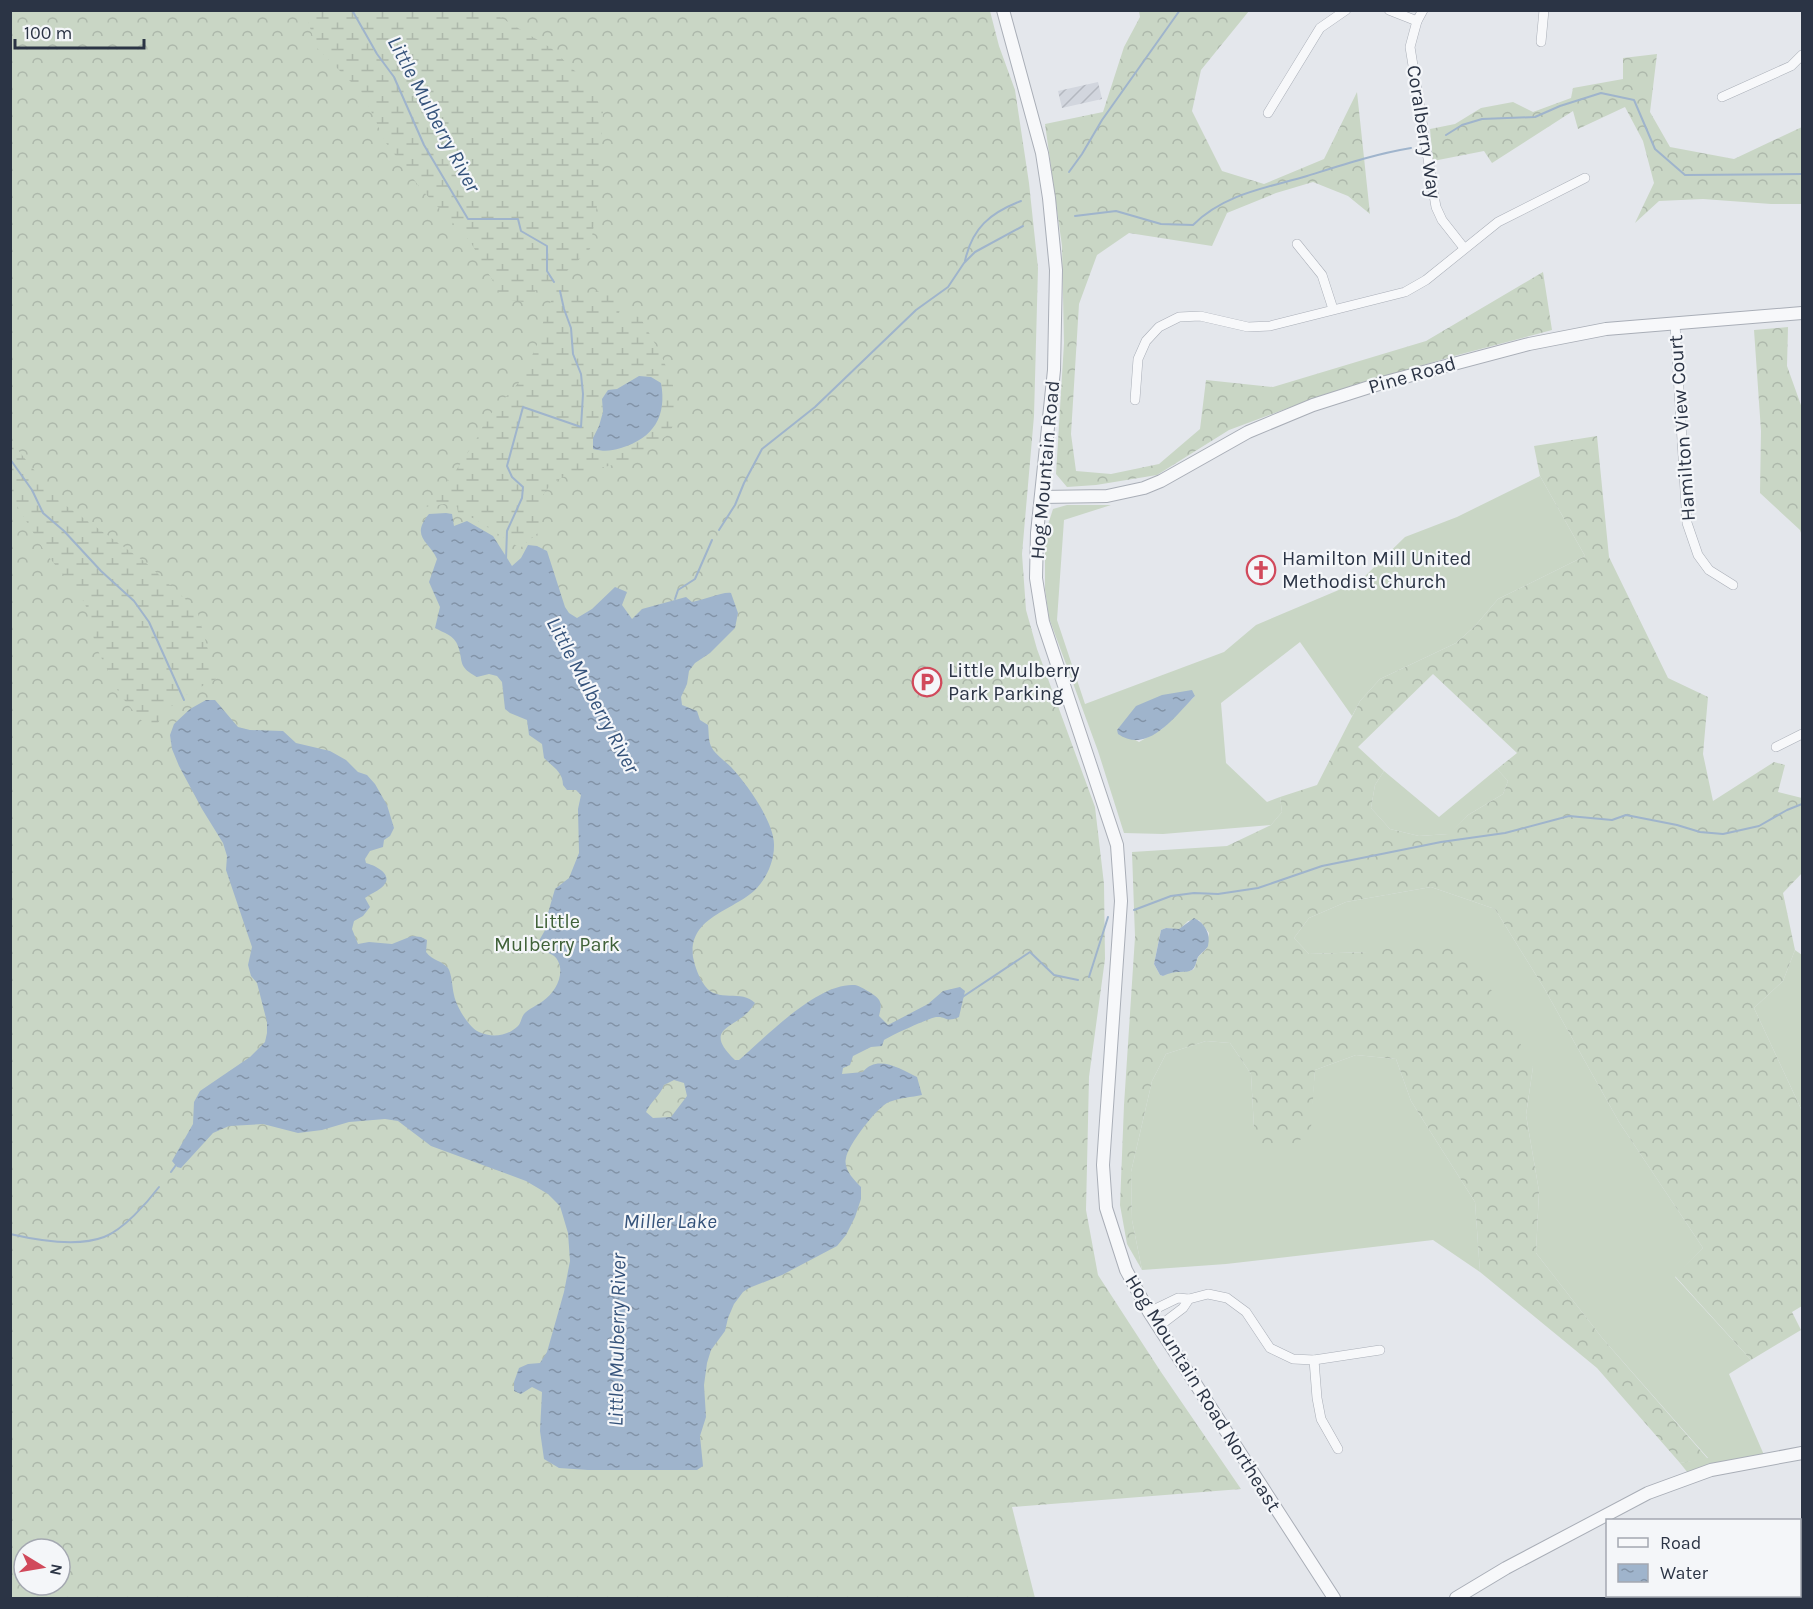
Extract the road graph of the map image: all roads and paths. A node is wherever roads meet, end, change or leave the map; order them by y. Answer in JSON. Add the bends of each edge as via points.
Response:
{"nodes":[{"id":1,"x":1003,"y":10,"type":"edge"},
{"id":2,"x":1346,"y":10,"type":"edge"},
{"id":3,"x":1389,"y":10,"type":"edge"},
{"id":4,"x":1423,"y":10,"type":"edge"},
{"id":5,"x":1544,"y":10,"type":"edge"},
{"id":6,"x":1417,"y":21,"type":"junction"},
{"id":7,"x":1541,"y":42,"type":"dead end"},
{"id":8,"x":1803,"y":55,"type":"edge"},
{"id":9,"x":1722,"y":97,"type":"dead end"},
{"id":10,"x":1268,"y":113,"type":"dead end"},
{"id":11,"x":1586,"y":178,"type":"dead end"},
{"id":12,"x":1297,"y":244,"type":"dead end"},
{"id":13,"x":1464,"y":248,"type":"junction"},
{"id":14,"x":1333,"y":309,"type":"junction"},
{"id":15,"x":1803,"y":313,"type":"edge"},
{"id":16,"x":1675,"y":324,"type":"junction"},
{"id":17,"x":1134,"y":400,"type":"dead end"},
{"id":18,"x":1041,"y":497,"type":"junction"},
{"id":19,"x":1733,"y":585,"type":"dead end"},
{"id":20,"x":1803,"y":734,"type":"edge"},
{"id":21,"x":1776,"y":747,"type":"dead end"},
{"id":22,"x":1120,"y":923,"type":"joint"},
{"id":23,"x":1189,"y":1299,"type":"junction"},
{"id":24,"x":1149,"y":1312,"type":"junction"},
{"id":25,"x":1158,"y":1327,"type":"junction"},
{"id":26,"x":1380,"y":1350,"type":"dead end"},
{"id":27,"x":1314,"y":1360,"type":"junction"},
{"id":28,"x":1338,"y":1449,"type":"dead end"},
{"id":29,"x":1803,"y":1453,"type":"edge"},
{"id":30,"x":1330,"y":1595,"type":"edge"},
{"id":31,"x":1456,"y":1599,"type":"edge"}],
"edges":[{"from":1,"to":18,"type":"street","name":"Hog Mountain Road","via":[[1042,153],[1056,270],[1053,370]]},
{"from":2,"to":10,"type":"street","via":[[1320,28]]},
{"from":3,"to":6,"type":"street"},
{"from":4,"to":6,"type":"street","name":"Coralberry Way"},
{"from":5,"to":7,"type":"street"},
{"from":6,"to":13,"type":"street","name":"Coralberry Way","via":[[1410,47],[1436,207]]},
{"from":8,"to":9,"type":"street","via":[[1791,66]]},
{"from":11,"to":13,"type":"street","via":[[1497,222]]},
{"from":12,"to":14,"type":"street","via":[[1322,275]]},
{"from":13,"to":14,"type":"street","via":[[1405,292]]},
{"from":14,"to":17,"type":"street","via":[[1270,326],[1248,327],[1200,316],[1179,317],[1159,327],[1146,341],[1138,359]]},
{"from":15,"to":16,"type":"street","name":"Pine Road"},
{"from":16,"to":18,"type":"street","name":"Pine Road","via":[[1606,329],[1529,344],[1382,383],[1312,405],[1248,432],[1144,488],[1107,496]]},
{"from":16,"to":19,"type":"street","name":"Hamilton View Court","via":[[1687,523],[1698,555],[1709,570]]},
{"from":18,"to":22,"type":"street","name":"Hog Mountain Road","via":[[1036,578],[1043,622],[1117,845]]},
{"from":20,"to":21,"type":"street"},
{"from":22,"to":24,"type":"street","name":"Hog Mountain Road Northeast","via":[[1103,1165],[1106,1208],[1126,1270]]},
{"from":23,"to":24,"type":"street","via":[[1178,1298]]},
{"from":23,"to":25,"type":"street"},
{"from":23,"to":27,"type":"street","via":[[1208,1294],[1227,1298],[1246,1312],[1270,1348],[1293,1359]]},
{"from":24,"to":25,"type":"street","name":"Hog Mountain Road Northeast"},
{"from":25,"to":30,"type":"street","name":"Hog Mountain Road Northeast"},
{"from":26,"to":27,"type":"street"},
{"from":27,"to":28,"type":"street","via":[[1321,1419]]},
{"from":29,"to":31,"type":"street","via":[[1711,1470],[1648,1493]]}]}
